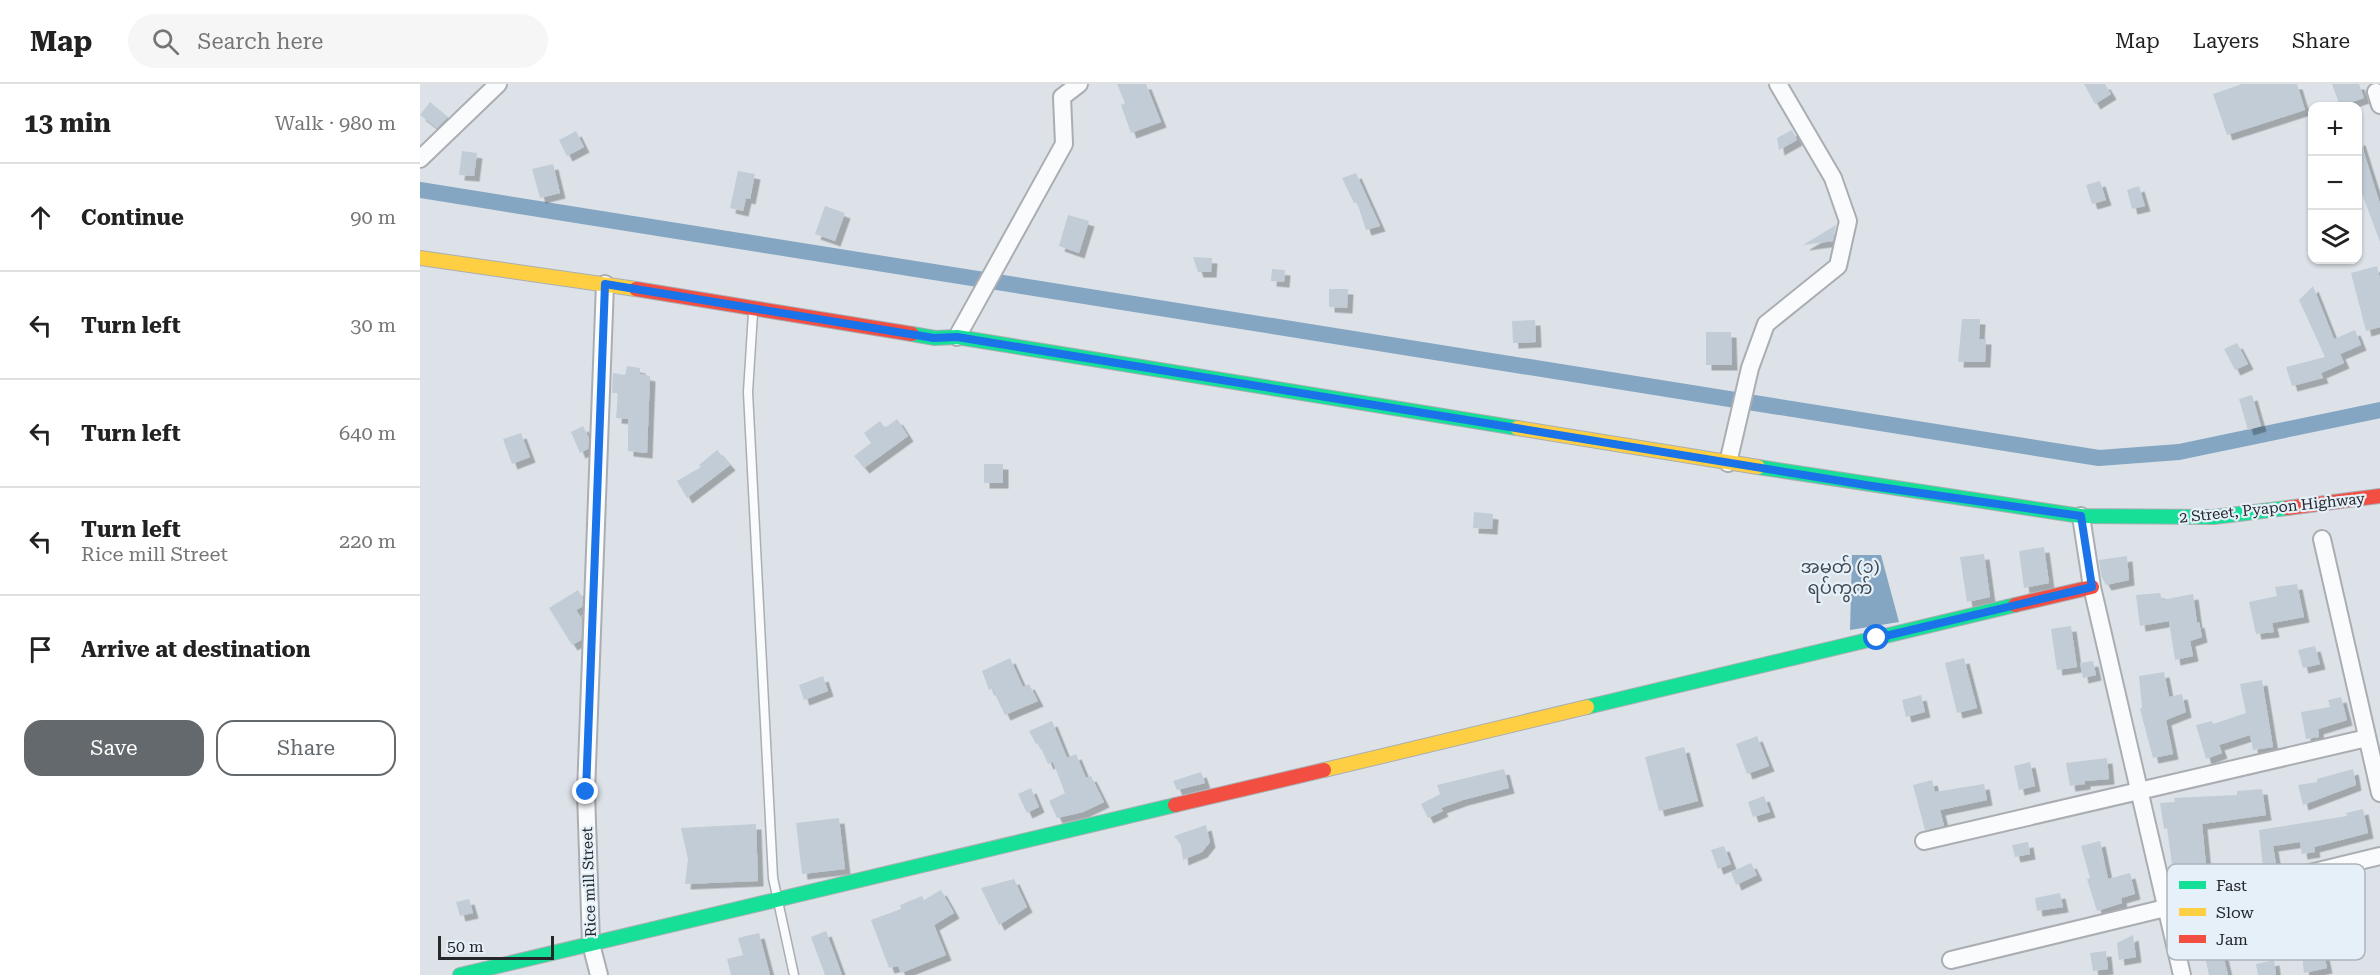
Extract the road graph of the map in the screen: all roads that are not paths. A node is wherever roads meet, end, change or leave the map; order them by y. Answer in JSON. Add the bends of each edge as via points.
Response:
{"nodes":[{"id":1,"x":498,"y":84,"type":"edge"},
{"id":2,"x":1079,"y":84,"type":"edge"},
{"id":3,"x":1778,"y":84,"type":"edge"},
{"id":4,"x":420,"y":159,"type":"edge"},
{"id":5,"x":420,"y":258,"type":"edge"},
{"id":6,"x":605,"y":284,"type":"junction"},
{"id":7,"x":754,"y":309,"type":"junction"},
{"id":8,"x":957,"y":337,"type":"junction"},
{"id":9,"x":1728,"y":463,"type":"junction"},
{"id":10,"x":2380,"y":496,"type":"edge"},
{"id":11,"x":2081,"y":516,"type":"junction"},
{"id":12,"x":2322,"y":539,"type":"dead end"},
{"id":13,"x":2092,"y":587,"type":"junction"},
{"id":14,"x":2367,"y":738,"type":"junction"},
{"id":15,"x":2139,"y":790,"type":"junction"},
{"id":16,"x":2380,"y":793,"type":"edge"},
{"id":17,"x":1924,"y":841,"type":"dead end"},
{"id":18,"x":2380,"y":856,"type":"edge"},
{"id":19,"x":2347,"y":864,"type":"edge"},
{"id":20,"x":777,"y":900,"type":"junction"},
{"id":21,"x":2166,"y":908,"type":"junction"},
{"id":22,"x":2167,"y":912,"type":"edge"},
{"id":23,"x":591,"y":944,"type":"junction"},
{"id":24,"x":1952,"y":960,"type":"dead end"},
{"id":25,"x":2178,"y":960,"type":"edge"},
{"id":26,"x":460,"y":975,"type":"edge"},
{"id":27,"x":599,"y":975,"type":"edge"},
{"id":28,"x":794,"y":975,"type":"edge"},
{"id":29,"x":2182,"y":975,"type":"edge"}],
"edges":[{"from":1,"to":4,"type":"street"},
{"from":2,"to":8,"type":"street","via":[[1062,97],[1064,144]]},
{"from":3,"to":9,"type":"street","via":[[1833,178],[1848,221],[1838,266],[1767,324],[1750,368]]},
{"from":5,"to":6,"type":"main road","name":"2 Street, Pyapon Highway"},
{"from":6,"to":7,"type":"main road","name":"2 Street, Pyapon Highway"},
{"from":6,"to":23,"type":"street","name":"Rice mill Street","via":[[586,792]]},
{"from":7,"to":8,"type":"main road","name":"2 Street, Pyapon Highway","via":[[934,338]]},
{"from":7,"to":20,"type":"lane","via":[[748,392]]},
{"from":8,"to":9,"type":"main road","name":"2 Street, Pyapon Highway"},
{"from":9,"to":11,"type":"main road","name":"2 Street, Pyapon Highway"},
{"from":10,"to":11,"type":"main road","name":"2 Street, Pyapon Highway","via":[[2214,517]]},
{"from":11,"to":13,"type":"street"},
{"from":12,"to":14,"type":"street"},
{"from":13,"to":15,"type":"street"},
{"from":13,"to":20,"type":"main road"},
{"from":14,"to":15,"type":"street"},
{"from":14,"to":16,"type":"street"},
{"from":15,"to":17,"type":"street"},
{"from":15,"to":21,"type":"street"},
{"from":18,"to":19,"type":"street"},
{"from":20,"to":23,"type":"main road"},
{"from":20,"to":28,"type":"lane"},
{"from":21,"to":22,"type":"street"},
{"from":21,"to":24,"type":"street"},
{"from":23,"to":26,"type":"main road"},
{"from":23,"to":27,"type":"street","name":"Rice mill Street"},
{"from":25,"to":29,"type":"street"}]}
